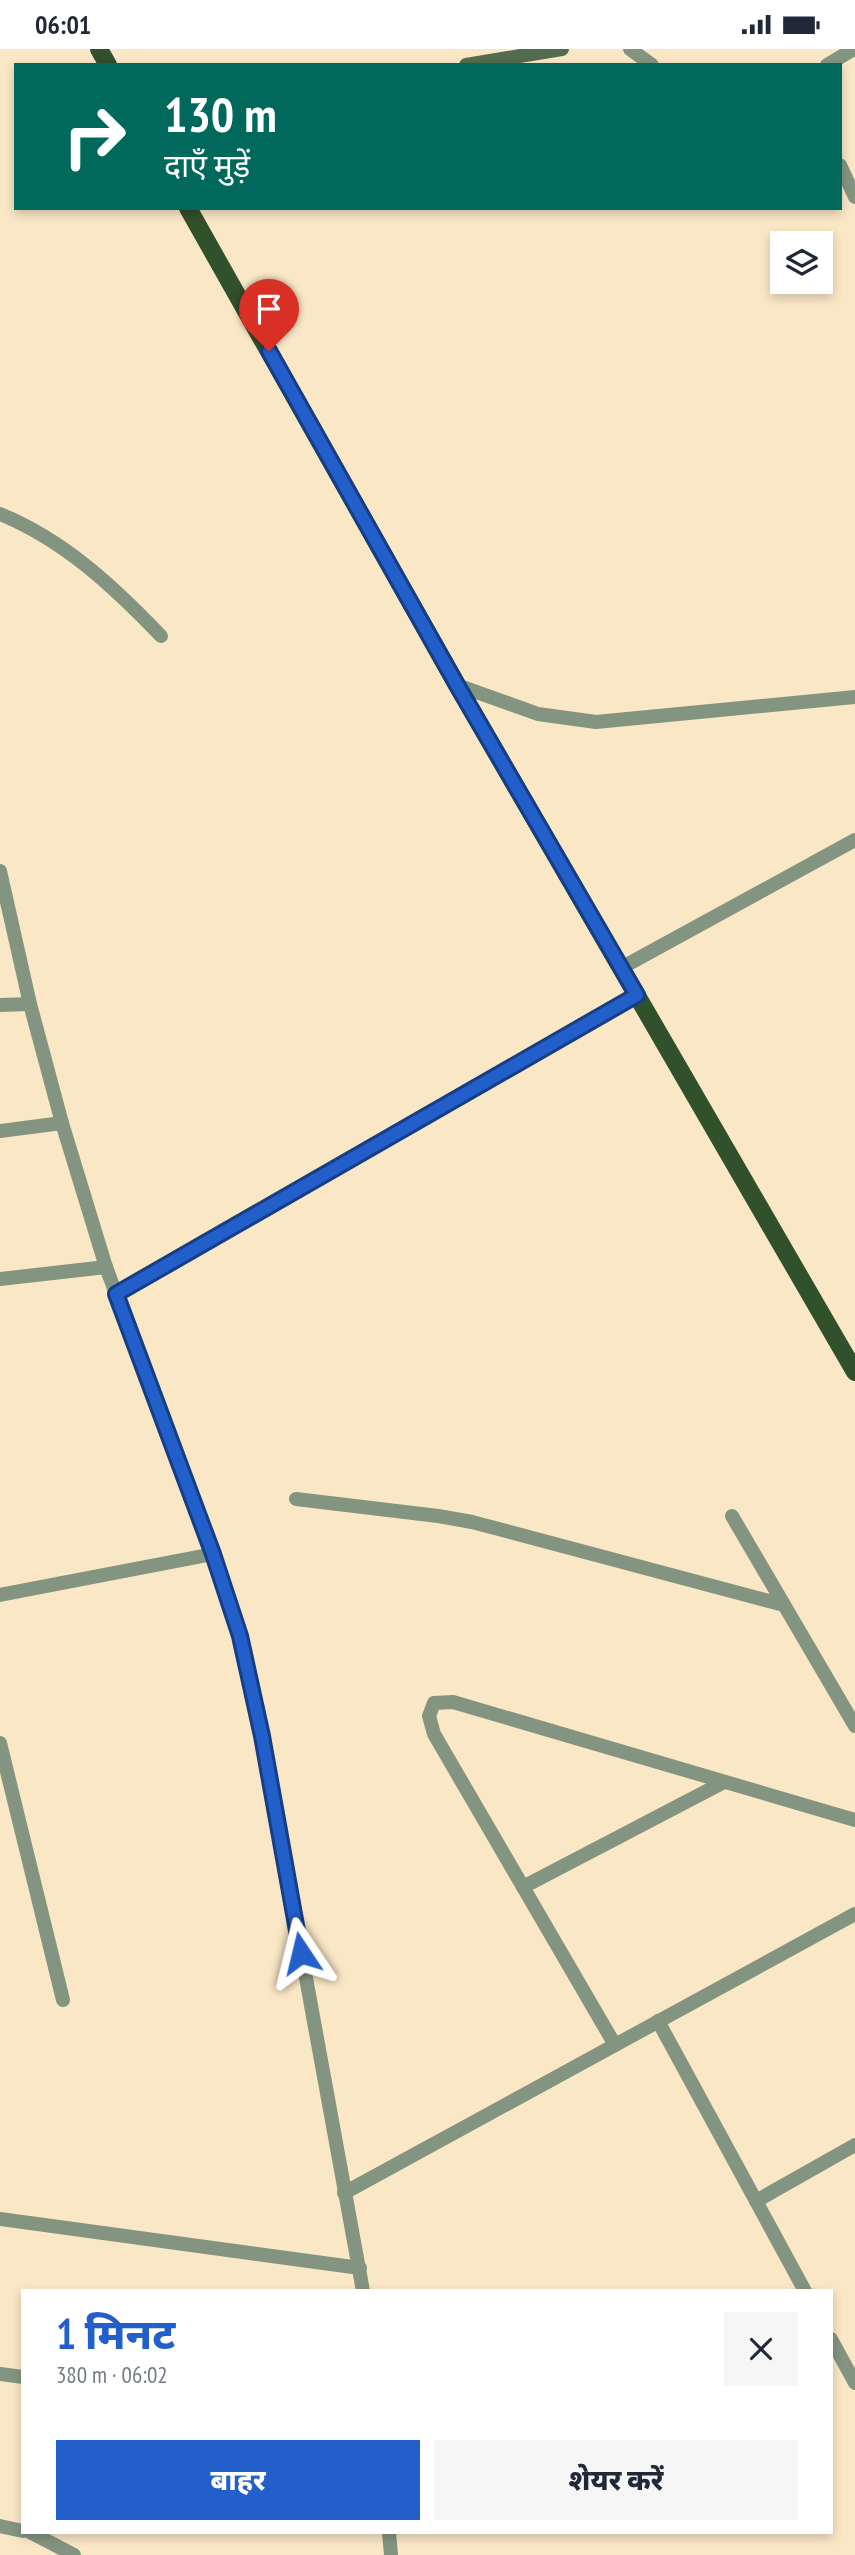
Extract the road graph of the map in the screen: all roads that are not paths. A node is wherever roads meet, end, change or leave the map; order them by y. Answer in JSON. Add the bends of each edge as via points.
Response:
{"nodes":[{"id":1,"x":562,"y":49,"type":"edge"},
{"id":2,"x":630,"y":49,"type":"edge"},
{"id":3,"x":854,"y":49,"type":"edge"},
{"id":4,"x":478,"y":63,"type":"edge"},
{"id":5,"x":649,"y":63,"type":"edge"},
{"id":6,"x":830,"y":63,"type":"edge"},
{"id":7,"x":842,"y":169,"type":"edge"},
{"id":8,"x":855,"y":197,"type":"edge"},
{"id":9,"x":189,"y":210,"type":"edge"},
{"id":10,"x":0,"y":514,"type":"edge"},
{"id":11,"x":161,"y":636,"type":"dead end"},
{"id":12,"x":457,"y":685,"type":"junction"},
{"id":13,"x":855,"y":697,"type":"edge"},
{"id":14,"x":855,"y":840,"type":"edge"},
{"id":15,"x":0,"y":871,"type":"edge"},
{"id":16,"x":621,"y":968,"type":"junction"},
{"id":17,"x":637,"y":995,"type":"junction"},
{"id":18,"x":30,"y":1004,"type":"junction"},
{"id":19,"x":0,"y":1005,"type":"edge"},
{"id":20,"x":62,"y":1123,"type":"junction"},
{"id":21,"x":0,"y":1131,"type":"edge"},
{"id":22,"x":106,"y":1267,"type":"junction"},
{"id":23,"x":0,"y":1279,"type":"edge"},
{"id":24,"x":116,"y":1294,"type":"junction"},
{"id":25,"x":855,"y":1372,"type":"edge"},
{"id":26,"x":296,"y":1499,"type":"dead end"},
{"id":27,"x":732,"y":1516,"type":"dead end"},
{"id":28,"x":213,"y":1554,"type":"junction"},
{"id":29,"x":0,"y":1595,"type":"edge"},
{"id":30,"x":784,"y":1605,"type":"junction"},
{"id":31,"x":855,"y":1726,"type":"edge"},
{"id":32,"x":0,"y":1743,"type":"edge"},
{"id":33,"x":724,"y":1782,"type":"junction"},
{"id":34,"x":855,"y":1820,"type":"edge"},
{"id":35,"x":523,"y":1887,"type":"junction"},
{"id":36,"x":855,"y":1914,"type":"edge"},
{"id":37,"x":63,"y":2000,"type":"dead end"},
{"id":38,"x":658,"y":2021,"type":"junction"},
{"id":39,"x":615,"y":2045,"type":"junction"},
{"id":40,"x":855,"y":2145,"type":"edge"},
{"id":41,"x":344,"y":2193,"type":"junction"},
{"id":42,"x":756,"y":2201,"type":"junction"},
{"id":43,"x":0,"y":2219,"type":"edge"},
{"id":44,"x":360,"y":2268,"type":"junction"},
{"id":45,"x":363,"y":2289,"type":"edge"},
{"id":46,"x":804,"y":2289,"type":"edge"},
{"id":47,"x":833,"y":2343,"type":"edge"},
{"id":48,"x":0,"y":2374,"type":"edge"},
{"id":49,"x":853,"y":2374,"type":"edge"},
{"id":50,"x":21,"y":2377,"type":"edge"},
{"id":51,"x":0,"y":2526,"type":"edge"},
{"id":52,"x":21,"y":2531,"type":"edge"},
{"id":53,"x":34,"y":2534,"type":"edge"},
{"id":54,"x":388,"y":2534,"type":"edge"},
{"id":55,"x":74,"y":2555,"type":"edge"},
{"id":56,"x":391,"y":2555,"type":"edge"}],
"edges":[{"from":1,"to":4,"type":"main road"},
{"from":2,"to":5,"type":"street"},
{"from":3,"to":6,"type":"street"},
{"from":7,"to":8,"type":"street"},
{"from":9,"to":12,"type":"main road"},
{"from":10,"to":11,"type":"street","via":[[66,550],[117,590]]},
{"from":12,"to":13,"type":"street","via":[[538,714],[596,722]]},
{"from":12,"to":16,"type":"main road"},
{"from":14,"to":16,"type":"street"},
{"from":15,"to":18,"type":"street"},
{"from":16,"to":17,"type":"main road"},
{"from":17,"to":24,"type":"street"},
{"from":17,"to":25,"type":"main road"},
{"from":18,"to":19,"type":"street"},
{"from":18,"to":20,"type":"street"},
{"from":20,"to":21,"type":"street"},
{"from":20,"to":22,"type":"street"},
{"from":22,"to":23,"type":"street"},
{"from":22,"to":24,"type":"street"},
{"from":24,"to":28,"type":"street"},
{"from":26,"to":30,"type":"street","via":[[472,1522]]},
{"from":27,"to":30,"type":"street"},
{"from":28,"to":29,"type":"street"},
{"from":28,"to":41,"type":"street","via":[[240,1636],[262,1736]]},
{"from":30,"to":31,"type":"street"},
{"from":32,"to":37,"type":"street"},
{"from":33,"to":34,"type":"street"},
{"from":33,"to":35,"type":"street"},
{"from":33,"to":35,"type":"street","via":[[453,1702],[434,1703],[429,1716],[434,1734]]},
{"from":35,"to":39,"type":"street"},
{"from":36,"to":38,"type":"street"},
{"from":38,"to":39,"type":"street"},
{"from":38,"to":42,"type":"street"},
{"from":39,"to":41,"type":"street"},
{"from":40,"to":42,"type":"street"},
{"from":41,"to":44,"type":"street"},
{"from":42,"to":46,"type":"street"},
{"from":43,"to":44,"type":"street"},
{"from":44,"to":45,"type":"street"},
{"from":47,"to":49,"type":"street"},
{"from":48,"to":50,"type":"street"},
{"from":51,"to":52,"type":"street"},
{"from":53,"to":55,"type":"street"},
{"from":54,"to":56,"type":"street"}]}
